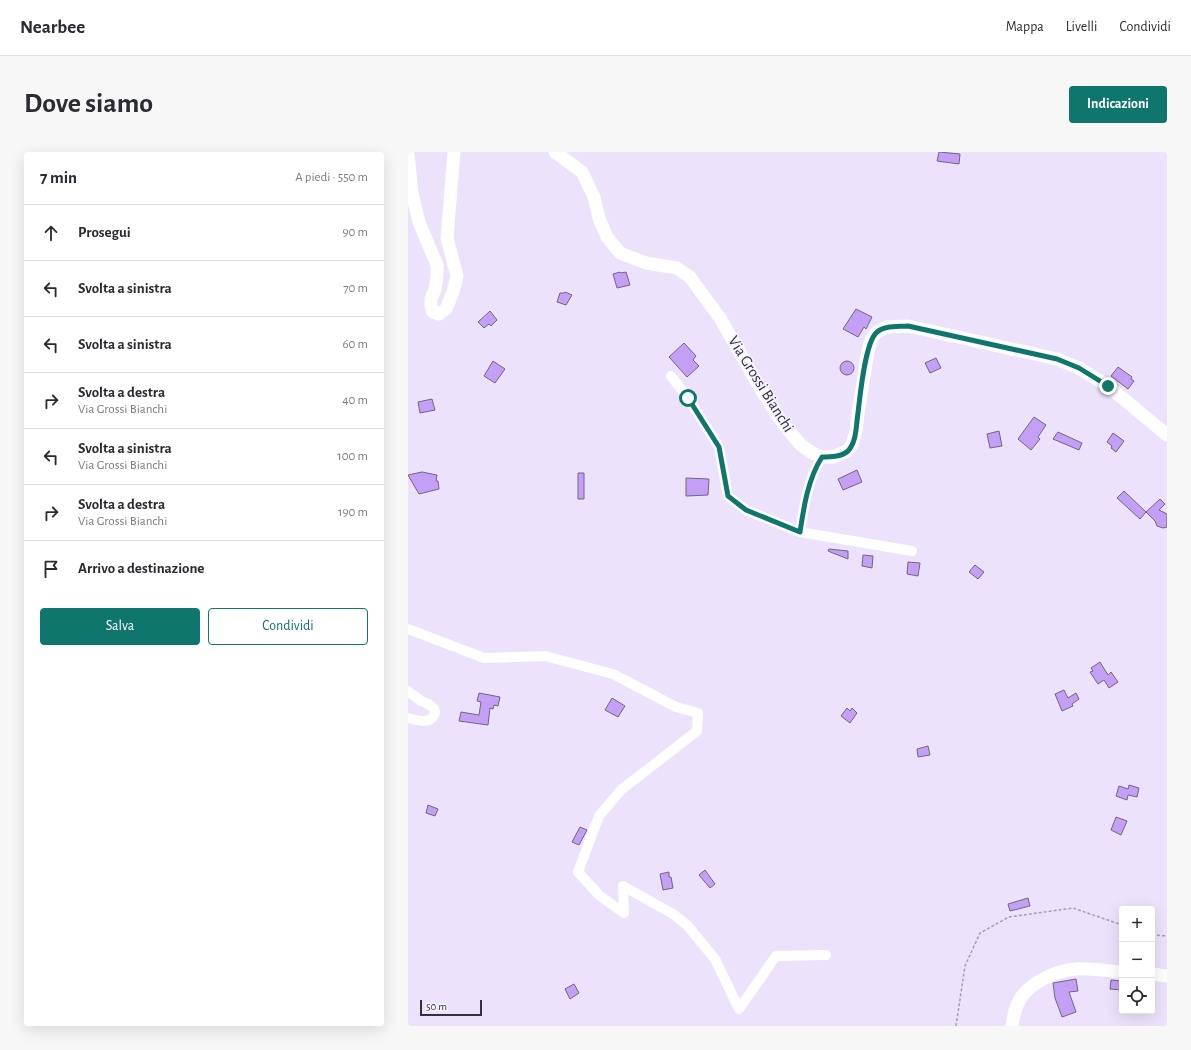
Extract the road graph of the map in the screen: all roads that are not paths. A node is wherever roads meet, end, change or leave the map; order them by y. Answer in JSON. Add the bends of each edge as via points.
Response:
{"nodes":[{"id":1,"x":454,"y":152,"type":"edge"},
{"id":2,"x":555,"y":152,"type":"edge"},
{"id":3,"x":408,"y":156,"type":"edge"},
{"id":4,"x":671,"y":376,"type":"dead end"},
{"id":5,"x":1167,"y":435,"type":"edge"},
{"id":6,"x":822,"y":457,"type":"junction"},
{"id":7,"x":800,"y":532,"type":"junction"},
{"id":8,"x":912,"y":551,"type":"dead end"},
{"id":9,"x":408,"y":629,"type":"edge"},
{"id":10,"x":408,"y":691,"type":"edge"},
{"id":11,"x":408,"y":718,"type":"edge"},
{"id":12,"x":826,"y":955,"type":"dead end"},
{"id":13,"x":1119,"y":972,"type":"edge"},
{"id":14,"x":1155,"y":974,"type":"edge"},
{"id":15,"x":1167,"y":976,"type":"edge"},
{"id":16,"x":1012,"y":1026,"type":"edge"}],
"edges":[{"from":1,"to":3,"type":"main road","via":[[447,238],[457,276],[446,309],[439,314],[433,312],[431,306],[437,265],[419,222],[412,193]]},
{"from":2,"to":6,"type":"main road","name":"Via Grossi Bianchi","via":[[582,172],[594,197],[607,237],[620,252],[646,263],[677,268],[690,277],[720,318],[784,425],[801,445]]},
{"from":4,"to":7,"type":"street","via":[[719,447],[728,496],[746,510]]},
{"from":5,"to":6,"type":"main road","via":[[1108,386],[1079,368],[1057,359],[908,326],[886,327],[876,332],[871,340],[852,445],[847,452],[840,455]]},
{"from":6,"to":7,"type":"street","via":[[816,466],[806,497]]},
{"from":7,"to":8,"type":"street"},
{"from":9,"to":12,"type":"street","via":[[484,658],[545,656],[613,674],[676,707],[698,713],[698,731],[621,790],[599,816],[578,872],[600,896],[624,912],[623,886],[673,914],[687,925],[715,959],[739,1009],[776,956]]},
{"from":10,"to":11,"type":"street","via":[[428,703],[435,712],[430,720]]},
{"from":13,"to":16,"type":"main road","via":[[1076,969],[1057,973],[1040,981],[1025,992],[1016,1006]]},
{"from":14,"to":15,"type":"main road"}]}
